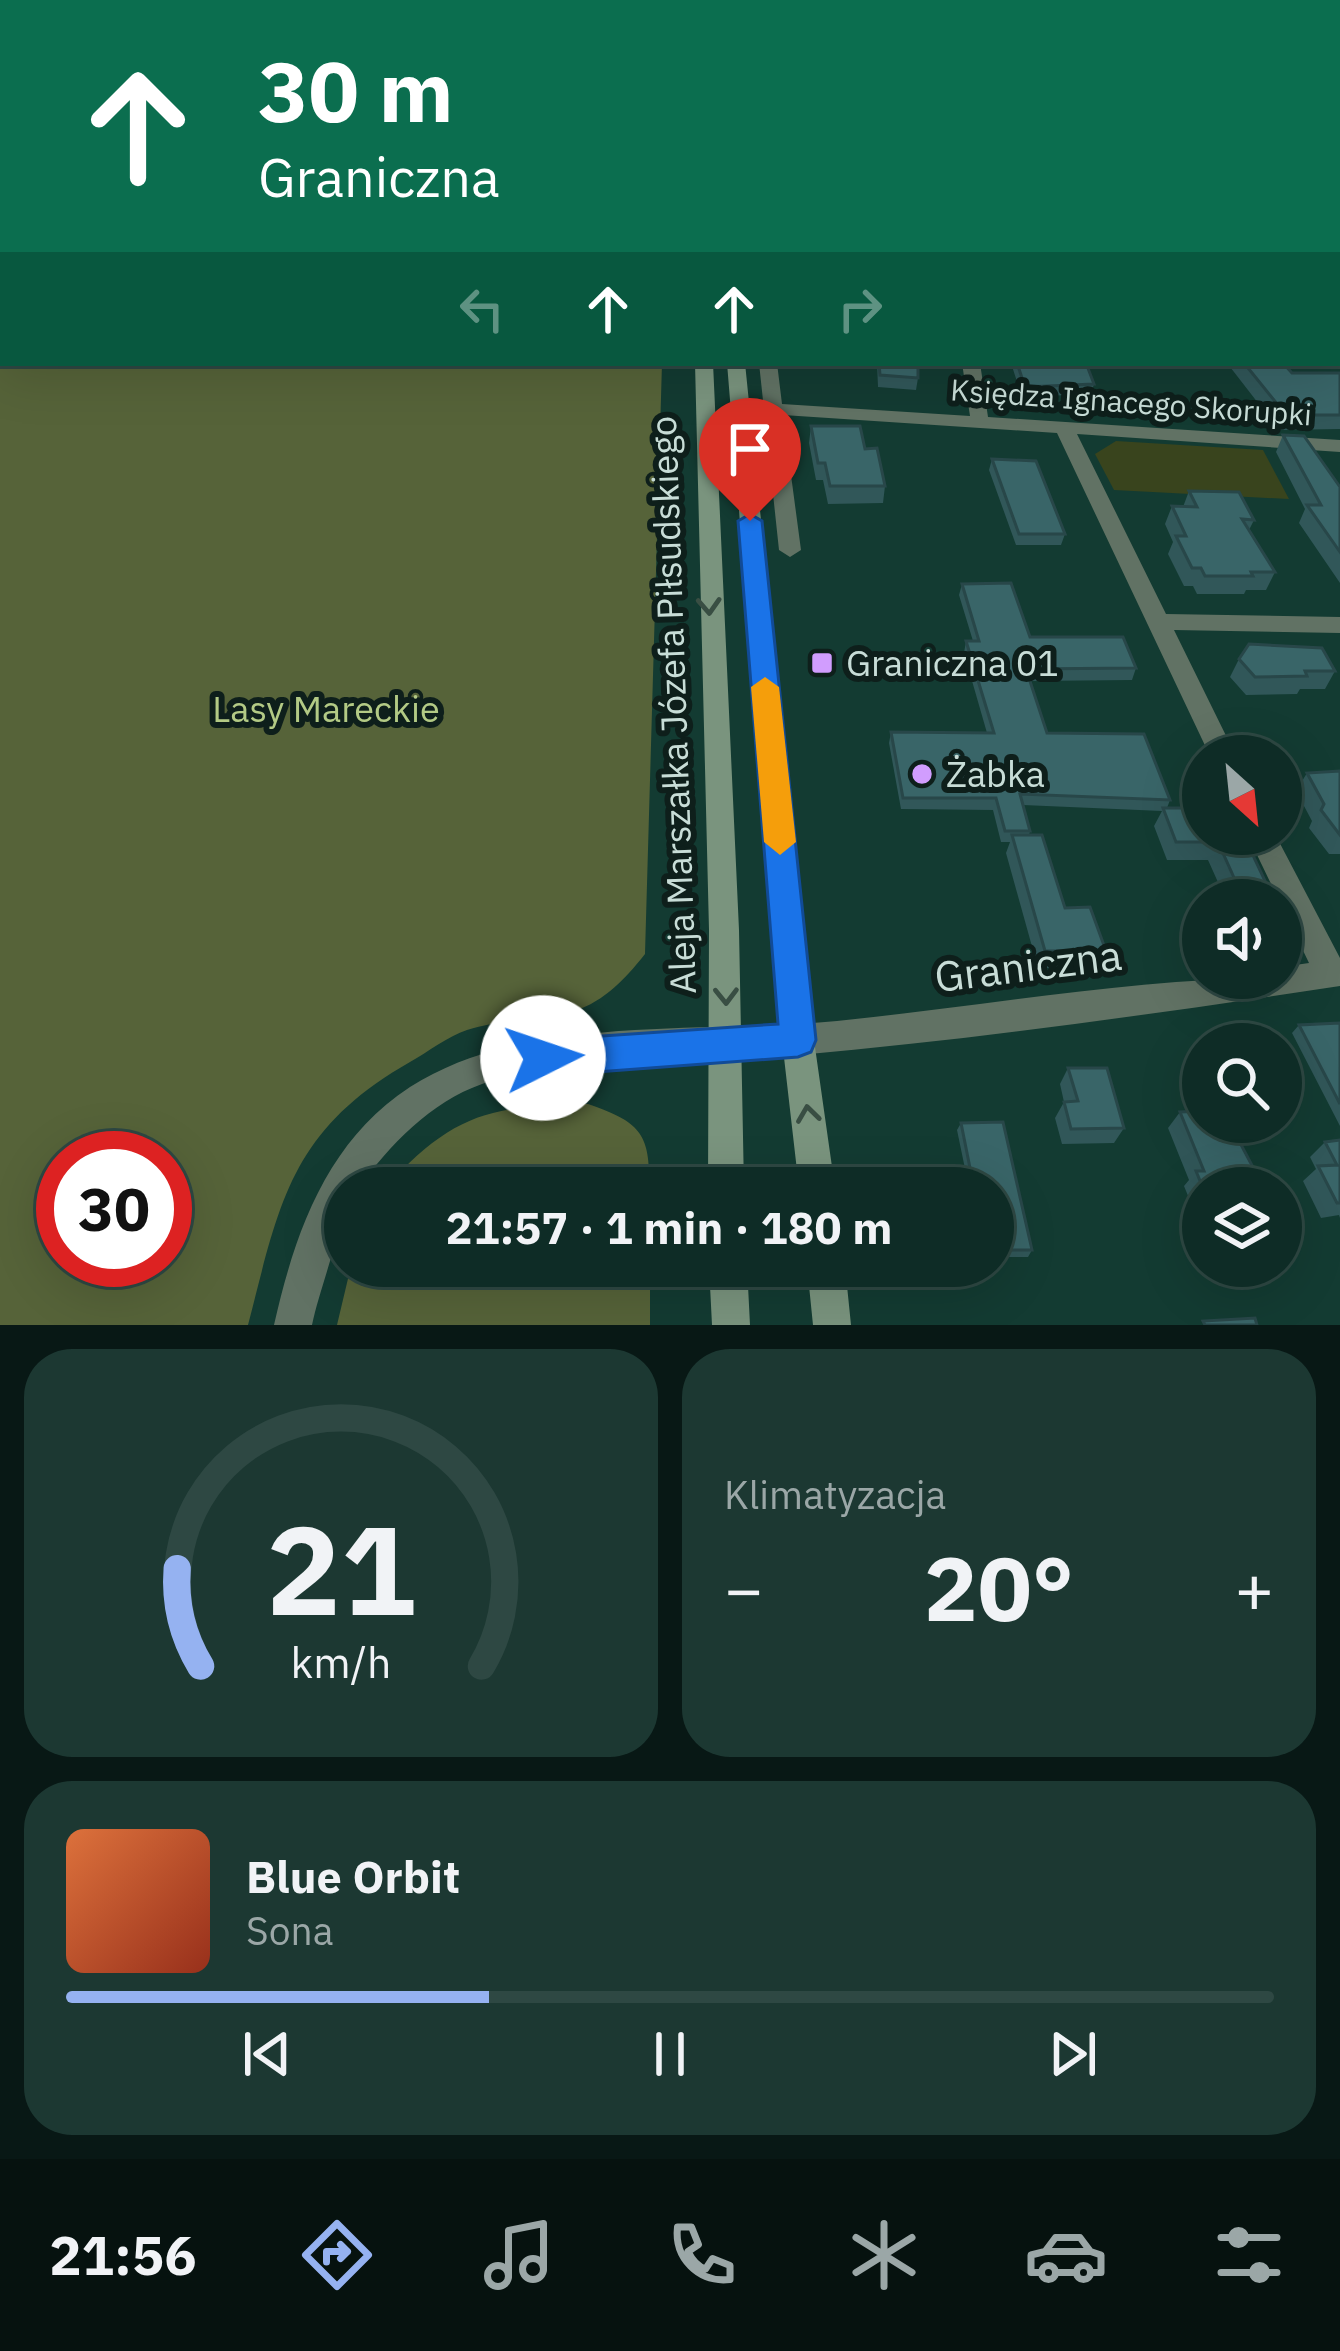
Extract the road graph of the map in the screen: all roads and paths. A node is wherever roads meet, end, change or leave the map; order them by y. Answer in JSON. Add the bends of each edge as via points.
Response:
{"nodes":[{"id":1,"x":704,"y":366,"type":"edge"},
{"id":2,"x":736,"y":366,"type":"edge"},
{"id":3,"x":768,"y":366,"type":"edge"},
{"id":4,"x":970,"y":366,"type":"edge"},
{"id":5,"x":774,"y":409,"type":"junction"},
{"id":6,"x":980,"y":424,"type":"junction"},
{"id":7,"x":1065,"y":430,"type":"junction"},
{"id":8,"x":1340,"y":446,"type":"edge"},
{"id":9,"x":790,"y":550,"type":"dead end"},
{"id":10,"x":1157,"y":622,"type":"junction"},
{"id":11,"x":1340,"y":625,"type":"edge"},
{"id":12,"x":1213,"y":735,"type":"edge"},
{"id":13,"x":1273,"y":855,"type":"edge"},
{"id":14,"x":1335,"y":973,"type":"edge"},
{"id":15,"x":798,"y":1040,"type":"junction"},
{"id":16,"x":727,"y":1046,"type":"junction"},
{"id":17,"x":726,"y":1167,"type":"edge"},
{"id":18,"x":815,"y":1167,"type":"edge"},
{"id":19,"x":729,"y":1287,"type":"edge"},
{"id":20,"x":828,"y":1287,"type":"edge"},
{"id":21,"x":293,"y":1325,"type":"edge"},
{"id":22,"x":731,"y":1325,"type":"edge"},
{"id":23,"x":832,"y":1325,"type":"edge"}],
"edges":[{"from":1,"to":16,"type":"main road","name":"Aleja Marszałka Józefa Piłsudskiego","one_way":true},
{"from":2,"to":15,"type":"main road"},
{"from":3,"to":5,"type":"street"},
{"from":4,"to":6,"type":"street"},
{"from":5,"to":6,"type":"street","name":"Księdza Ignacego Skorupki"},
{"from":5,"to":9,"type":"street"},
{"from":6,"to":7,"type":"street","name":"Księdza Ignacego Skorupki"},
{"from":7,"to":8,"type":"street","name":"Księdza Ignacego Skorupki"},
{"from":7,"to":10,"type":"street"},
{"from":10,"to":11,"type":"street"},
{"from":10,"to":12,"type":"street"},
{"from":13,"to":14,"type":"street"},
{"from":14,"to":15,"type":"street","name":"Graniczna"},
{"from":15,"to":16,"type":"street","name":"Graniczna"},
{"from":18,"to":15,"type":"main road","one_way":true},
{"from":16,"to":17,"type":"main road","name":"Aleja Marszałka Józefa Piłsudskiego"},
{"from":16,"to":21,"type":"street","name":"Graniczna","via":[[499,1061],[425,1098],[357,1156],[326,1207],[307,1251]]},
{"from":19,"to":22,"type":"main road"},
{"from":20,"to":23,"type":"main road"}]}
